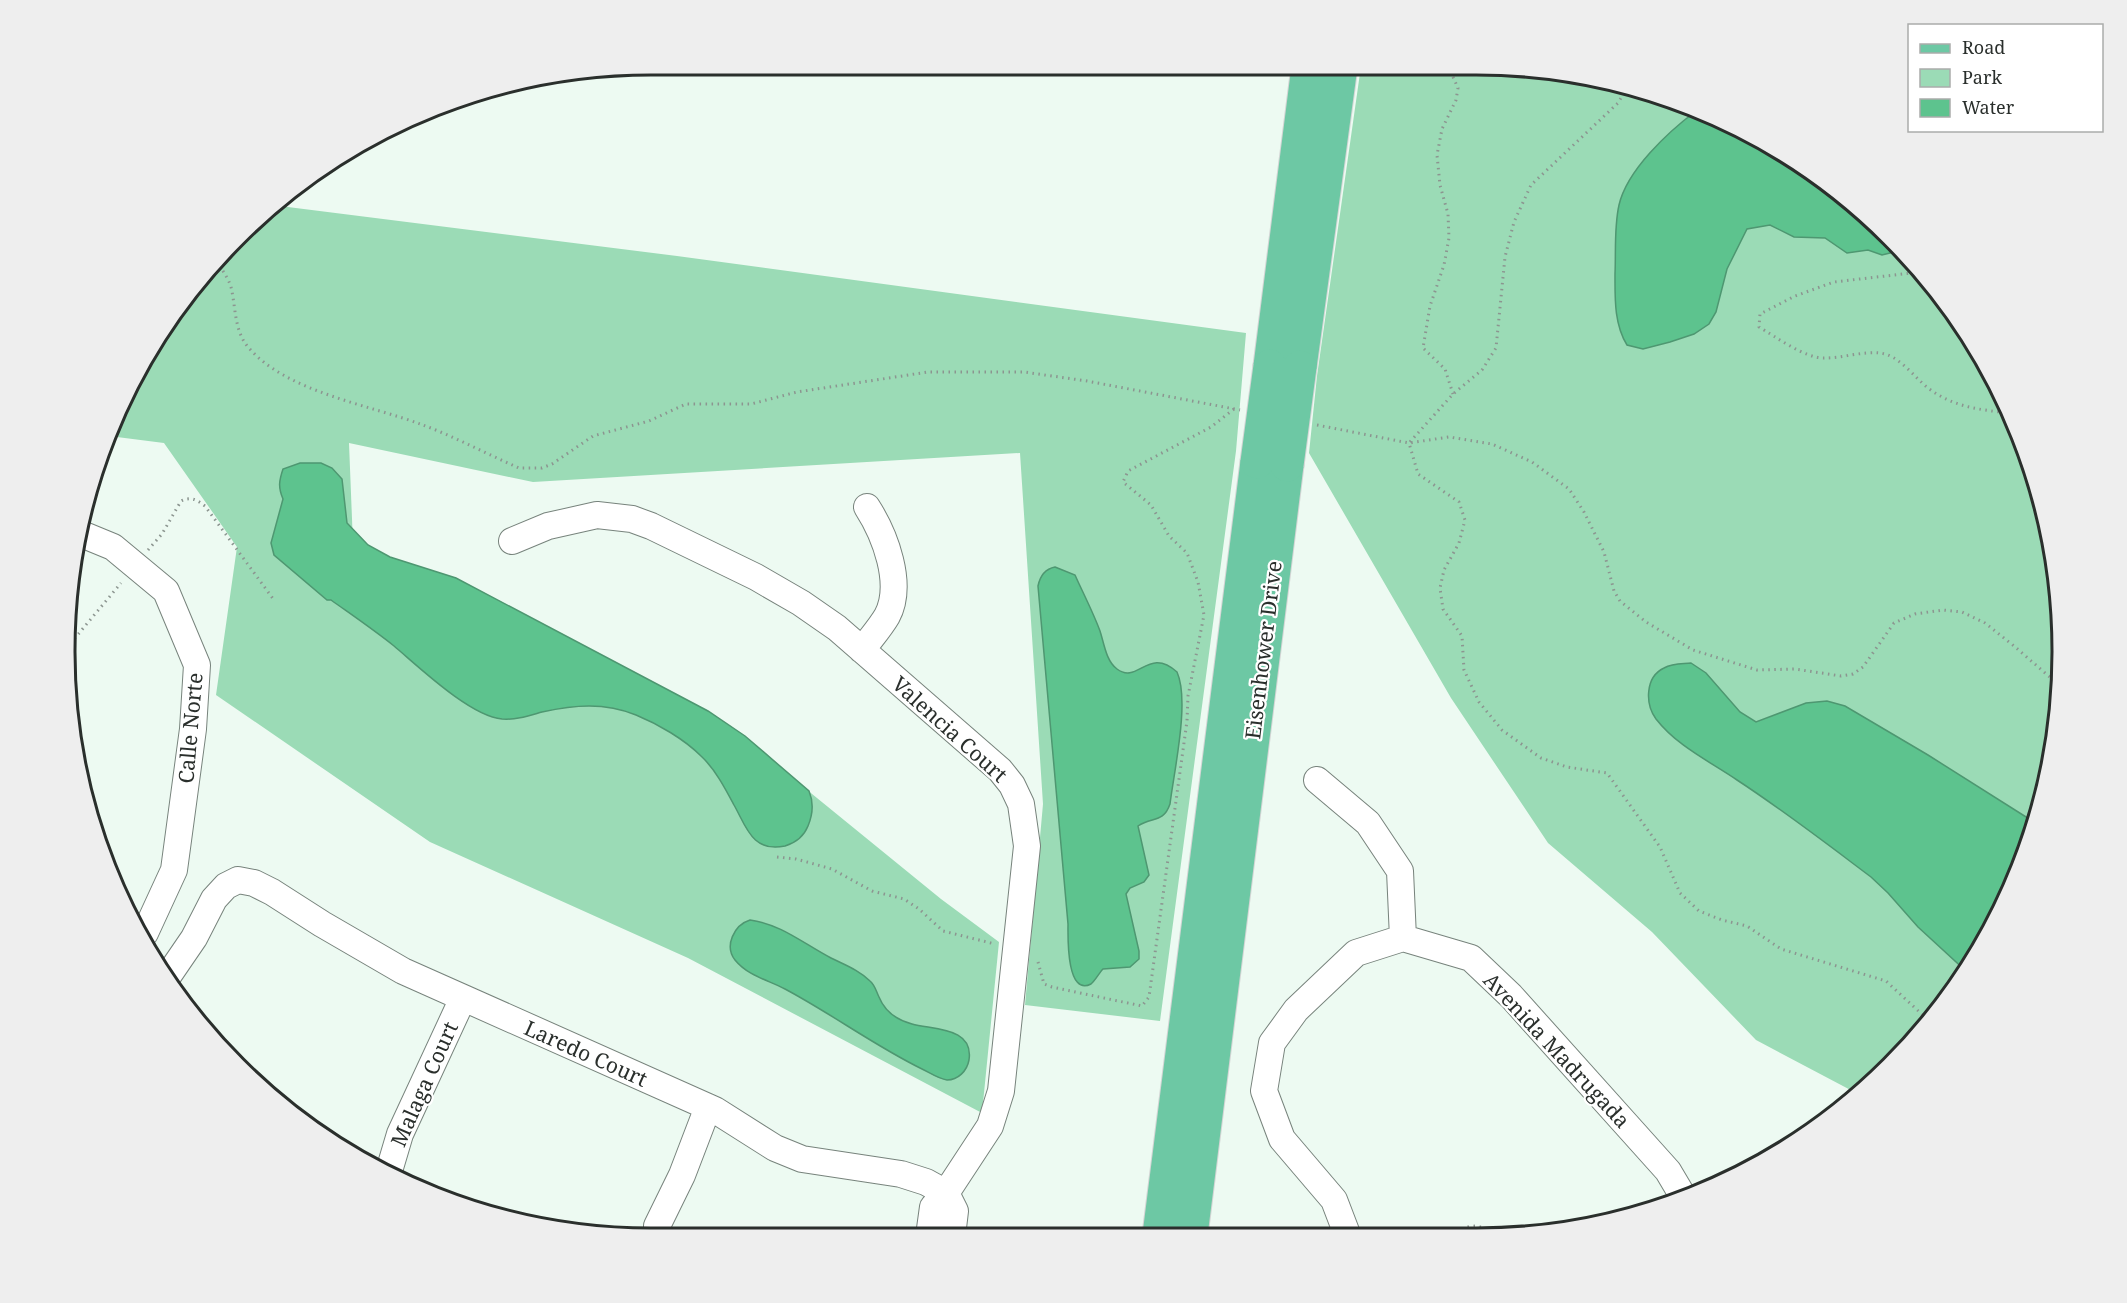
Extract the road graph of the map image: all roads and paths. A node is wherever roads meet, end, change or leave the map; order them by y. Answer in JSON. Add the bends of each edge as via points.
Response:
{"nodes":[{"id":1,"x":1307,"y":75,"type":"edge"},
{"id":2,"x":1323,"y":75,"type":"edge"},
{"id":3,"x":1340,"y":75,"type":"edge"},
{"id":4,"x":1452,"y":75,"type":"edge"},
{"id":5,"x":1623,"y":95,"type":"edge"},
{"id":6,"x":1328,"y":156,"type":"junction"},
{"id":7,"x":221,"y":268,"type":"edge"},
{"id":8,"x":1911,"y":273,"type":"edge"},
{"id":9,"x":1285,"y":366,"type":"junction"},
{"id":10,"x":1453,"y":394,"type":"junction"},
{"id":11,"x":1234,"y":409,"type":"junction"},
{"id":12,"x":1246,"y":411,"type":"dead end"},
{"id":13,"x":2000,"y":412,"type":"edge"},
{"id":14,"x":1316,"y":425,"type":"dead end"},
{"id":15,"x":1409,"y":443,"type":"junction"},
{"id":16,"x":1272,"y":464,"type":"junction"},
{"id":17,"x":867,"y":507,"type":"dead end"},
{"id":18,"x":87,"y":536,"type":"edge"},
{"id":19,"x":512,"y":541,"type":"dead end"},
{"id":20,"x":862,"y":650,"type":"junction"},
{"id":21,"x":2051,"y":678,"type":"edge"},
{"id":22,"x":1317,"y":780,"type":"dead end"},
{"id":23,"x":777,"y":857,"type":"dead end"},
{"id":24,"x":147,"y":930,"type":"edge"},
{"id":25,"x":1403,"y":938,"type":"junction"},
{"id":26,"x":1017,"y":946,"type":"junction"},
{"id":27,"x":171,"y":971,"type":"edge"},
{"id":28,"x":463,"y":998,"type":"junction"},
{"id":29,"x":1922,"y":1015,"type":"edge"},
{"id":30,"x":708,"y":1107,"type":"junction"},
{"id":31,"x":391,"y":1166,"type":"edge"},
{"id":32,"x":1679,"y":1190,"type":"edge"},
{"id":33,"x":946,"y":1193,"type":"junction"},
{"id":34,"x":657,"y":1226,"type":"dead end"},
{"id":35,"x":930,"y":1228,"type":"edge"},
{"id":36,"x":953,"y":1228,"type":"edge"},
{"id":37,"x":1160,"y":1228,"type":"edge"},
{"id":38,"x":1192,"y":1228,"type":"edge"},
{"id":39,"x":1345,"y":1228,"type":"edge"},
{"id":40,"x":1465,"y":1228,"type":"edge"},
{"id":41,"x":1483,"y":1228,"type":"dead end"}],
"edges":[{"from":1,"to":9,"type":"main road","name":"Eisenhower Drive"},
{"from":2,"to":6,"type":"main road","via":[[1317,127]]},
{"from":3,"to":6,"type":"main road","name":"Eisenhower Drive"},
{"from":4,"to":10,"type":"path","via":[[1458,88],[1456,100],[1442,129],[1437,155],[1449,238],[1423,348],[1445,369]]},
{"from":5,"to":10,"type":"path","via":[[1531,185],[1514,222],[1505,257],[1496,348],[1482,370]]},
{"from":6,"to":9,"type":"main road","name":"Eisenhower Drive"},
{"from":7,"to":11,"type":"path","via":[[231,285],[240,334],[269,365],[317,390],[420,424],[530,470],[552,464],[593,436],[649,421],[686,404],[751,404],[797,392],[928,372],[1024,372]]},
{"from":8,"to":13,"type":"path","via":[[1834,282],[1760,314],[1759,327],[1822,359],[1881,353],[1907,366],[1928,388],[1949,401],[1971,409]]},
{"from":9,"to":16,"type":"main road","name":"Eisenhower Drive","bridge":true},
{"from":10,"to":15,"type":"path"},
{"from":11,"to":12,"type":"path"},
{"from":11,"to":26,"type":"path","via":[[1211,427],[1128,471],[1123,482],[1151,505],[1169,536],[1187,554],[1203,615],[1188,696],[1149,997],[1142,1006],[1044,984],[1036,954]]},
{"from":14,"to":15,"type":"path"},
{"from":15,"to":21,"type":"path","via":[[1449,437],[1492,444],[1532,462],[1569,489],[1584,512],[1604,552],[1620,601],[1693,650],[1757,670],[1795,669],[1841,676],[1863,667],[1894,623],[1915,614],[1943,610],[1962,612],[1985,623]]},
{"from":15,"to":29,"type":"path","via":[[1418,474],[1459,502],[1465,520],[1460,543],[1444,570],[1440,588],[1443,609],[1462,636],[1464,670],[1479,702],[1502,730],[1541,758],[1567,767],[1607,773],[1660,847],[1680,894],[1699,911],[1747,926],[1781,949],[1886,981]]},
{"from":16,"to":37,"type":"main road","name":"Eisenhower Drive"},
{"from":16,"to":38,"type":"main road","name":"Eisenhower Drive"},
{"from":17,"to":20,"type":"street","via":[[887,547],[893,597],[887,616]]},
{"from":18,"to":24,"type":"street","name":"Calle Norte","via":[[113,547],[165,591],[197,665],[193,729],[174,870]]},
{"from":19,"to":20,"type":"street","name":"Valencia Court","via":[[575,518],[597,515],[632,519],[756,577],[801,603]]},
{"from":20,"to":26,"type":"street","name":"Valencia Court","via":[[1000,770],[1012,785],[1021,804],[1027,846]]},
{"from":22,"to":25,"type":"street","via":[[1368,823],[1400,871]]},
{"from":23,"to":26,"type":"path","via":[[832,869],[872,891],[904,899],[943,931]]},
{"from":25,"to":32,"type":"street","name":"Avenida Madrugada","via":[[1471,958],[1511,996],[1668,1171]]},
{"from":25,"to":39,"type":"street","via":[[1356,953],[1296,1010],[1272,1043],[1264,1091],[1282,1139],[1334,1200]]},
{"from":26,"to":33,"type":"street","name":"Valencia Court","via":[[996,1110],[981,1141]]},
{"from":27,"to":28,"type":"street","name":"Laredo Court","via":[[214,899],[238,880],[272,892],[363,949]]},
{"from":28,"to":30,"type":"street","name":"Laredo Court"},
{"from":28,"to":31,"type":"street","name":"Malaga Court","via":[[400,1134]]},
{"from":30,"to":33,"type":"street","name":"Laredo Court","via":[[775,1148],[802,1159],[900,1173]]},
{"from":30,"to":34,"type":"street"},
{"from":33,"to":35,"type":"street","name":"Valencia Court","via":[[933,1207]]},
{"from":33,"to":36,"type":"street","via":[[956,1211]]},
{"from":40,"to":41,"type":"path"}]}
